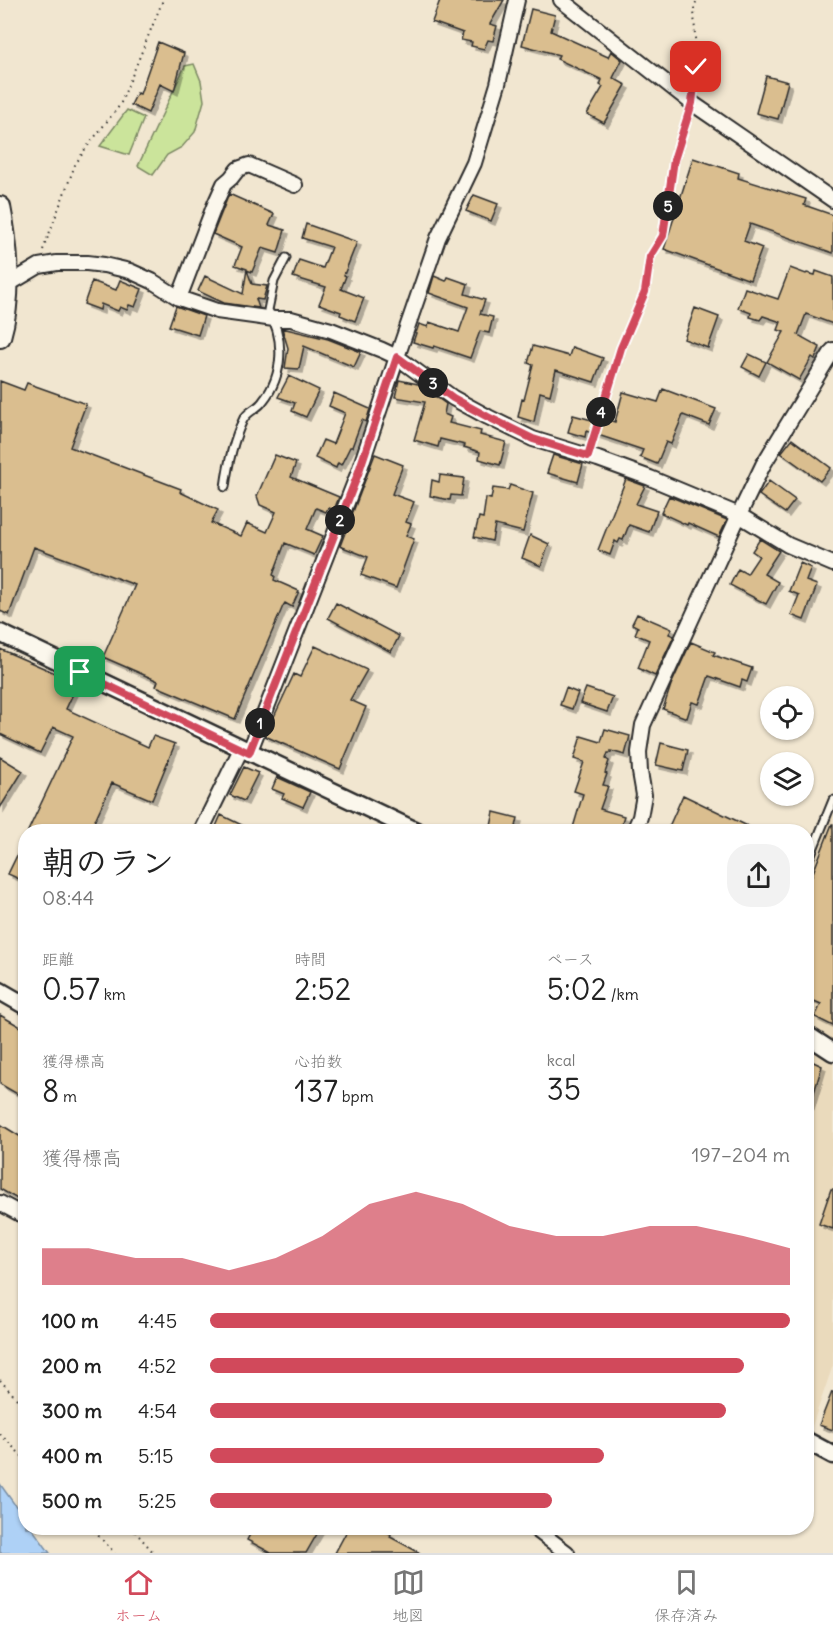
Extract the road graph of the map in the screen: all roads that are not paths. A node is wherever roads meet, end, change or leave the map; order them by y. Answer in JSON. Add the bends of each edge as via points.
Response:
{"nodes":[{"id":1,"x":517,"y":0,"type":"edge"},
{"id":2,"x":561,"y":0,"type":"edge"},
{"id":3,"x":295,"y":185,"type":"dead end"},
{"id":4,"x":833,"y":200,"type":"edge"},
{"id":5,"x":0,"y":207,"type":"edge"},
{"id":6,"x":286,"y":258,"type":"dead end"},
{"id":7,"x":7,"y":285,"type":"junction"},
{"id":8,"x":179,"y":298,"type":"junction"},
{"id":9,"x":274,"y":319,"type":"junction"},
{"id":10,"x":0,"y":338,"type":"edge"},
{"id":11,"x":833,"y":350,"type":"edge"},
{"id":12,"x":397,"y":357,"type":"junction"},
{"id":13,"x":225,"y":487,"type":"dead end"},
{"id":14,"x":739,"y":515,"type":"junction"},
{"id":15,"x":833,"y":564,"type":"edge"},
{"id":16,"x":0,"y":633,"type":"edge"},
{"id":17,"x":245,"y":751,"type":"junction"},
{"id":18,"x":833,"y":800,"type":"edge"},
{"id":19,"x":205,"y":824,"type":"edge"},
{"id":20,"x":401,"y":824,"type":"edge"},
{"id":21,"x":637,"y":824,"type":"edge"},
{"id":22,"x":814,"y":847,"type":"edge"},
{"id":23,"x":0,"y":991,"type":"edge"},
{"id":24,"x":18,"y":1001,"type":"edge"},
{"id":25,"x":814,"y":1040,"type":"edge"},
{"id":26,"x":833,"y":1052,"type":"edge"},
{"id":27,"x":0,"y":1203,"type":"edge"},
{"id":28,"x":18,"y":1213,"type":"edge"},
{"id":29,"x":814,"y":1445,"type":"edge"},
{"id":30,"x":833,"y":1455,"type":"edge"},
{"id":31,"x":543,"y":1535,"type":"edge"},
{"id":32,"x":567,"y":1553,"type":"edge"}],
"edges":[{"from":1,"to":12,"type":"street","via":[[498,84],[474,163],[438,238]]},
{"from":2,"to":4,"type":"street","via":[[692,103]]},
{"from":3,"to":8,"type":"street","via":[[249,165],[238,169],[224,184]]},
{"from":5,"to":7,"type":"main road","via":[[6,238]]},
{"from":6,"to":9,"type":"lane","via":[[274,281],[268,310]]},
{"from":7,"to":8,"type":"street","via":[[39,266],[87,263],[130,271]]},
{"from":7,"to":10,"type":"main road"},
{"from":8,"to":9,"type":"street","via":[[217,311]]},
{"from":9,"to":12,"type":"street","via":[[291,319],[331,330]]},
{"from":9,"to":13,"type":"lane","via":[[281,346],[275,381],[263,402],[244,417],[228,462]]},
{"from":11,"to":14,"type":"street","via":[[763,465]]},
{"from":12,"to":14,"type":"street","via":[[453,398],[533,439],[650,478]]},
{"from":12,"to":17,"type":"street","via":[[358,474]]},
{"from":14,"to":15,"type":"street","via":[[788,545]]},
{"from":14,"to":21,"type":"street","via":[[644,725],[639,752],[644,795]]},
{"from":16,"to":17,"type":"street"},
{"from":17,"to":19,"type":"street"},
{"from":17,"to":20,"type":"street"},
{"from":18,"to":22,"type":"lane"},
{"from":23,"to":24,"type":"street"},
{"from":25,"to":26,"type":"street"},
{"from":27,"to":28,"type":"street"},
{"from":29,"to":30,"type":"street"},
{"from":31,"to":32,"type":"street"}]}
